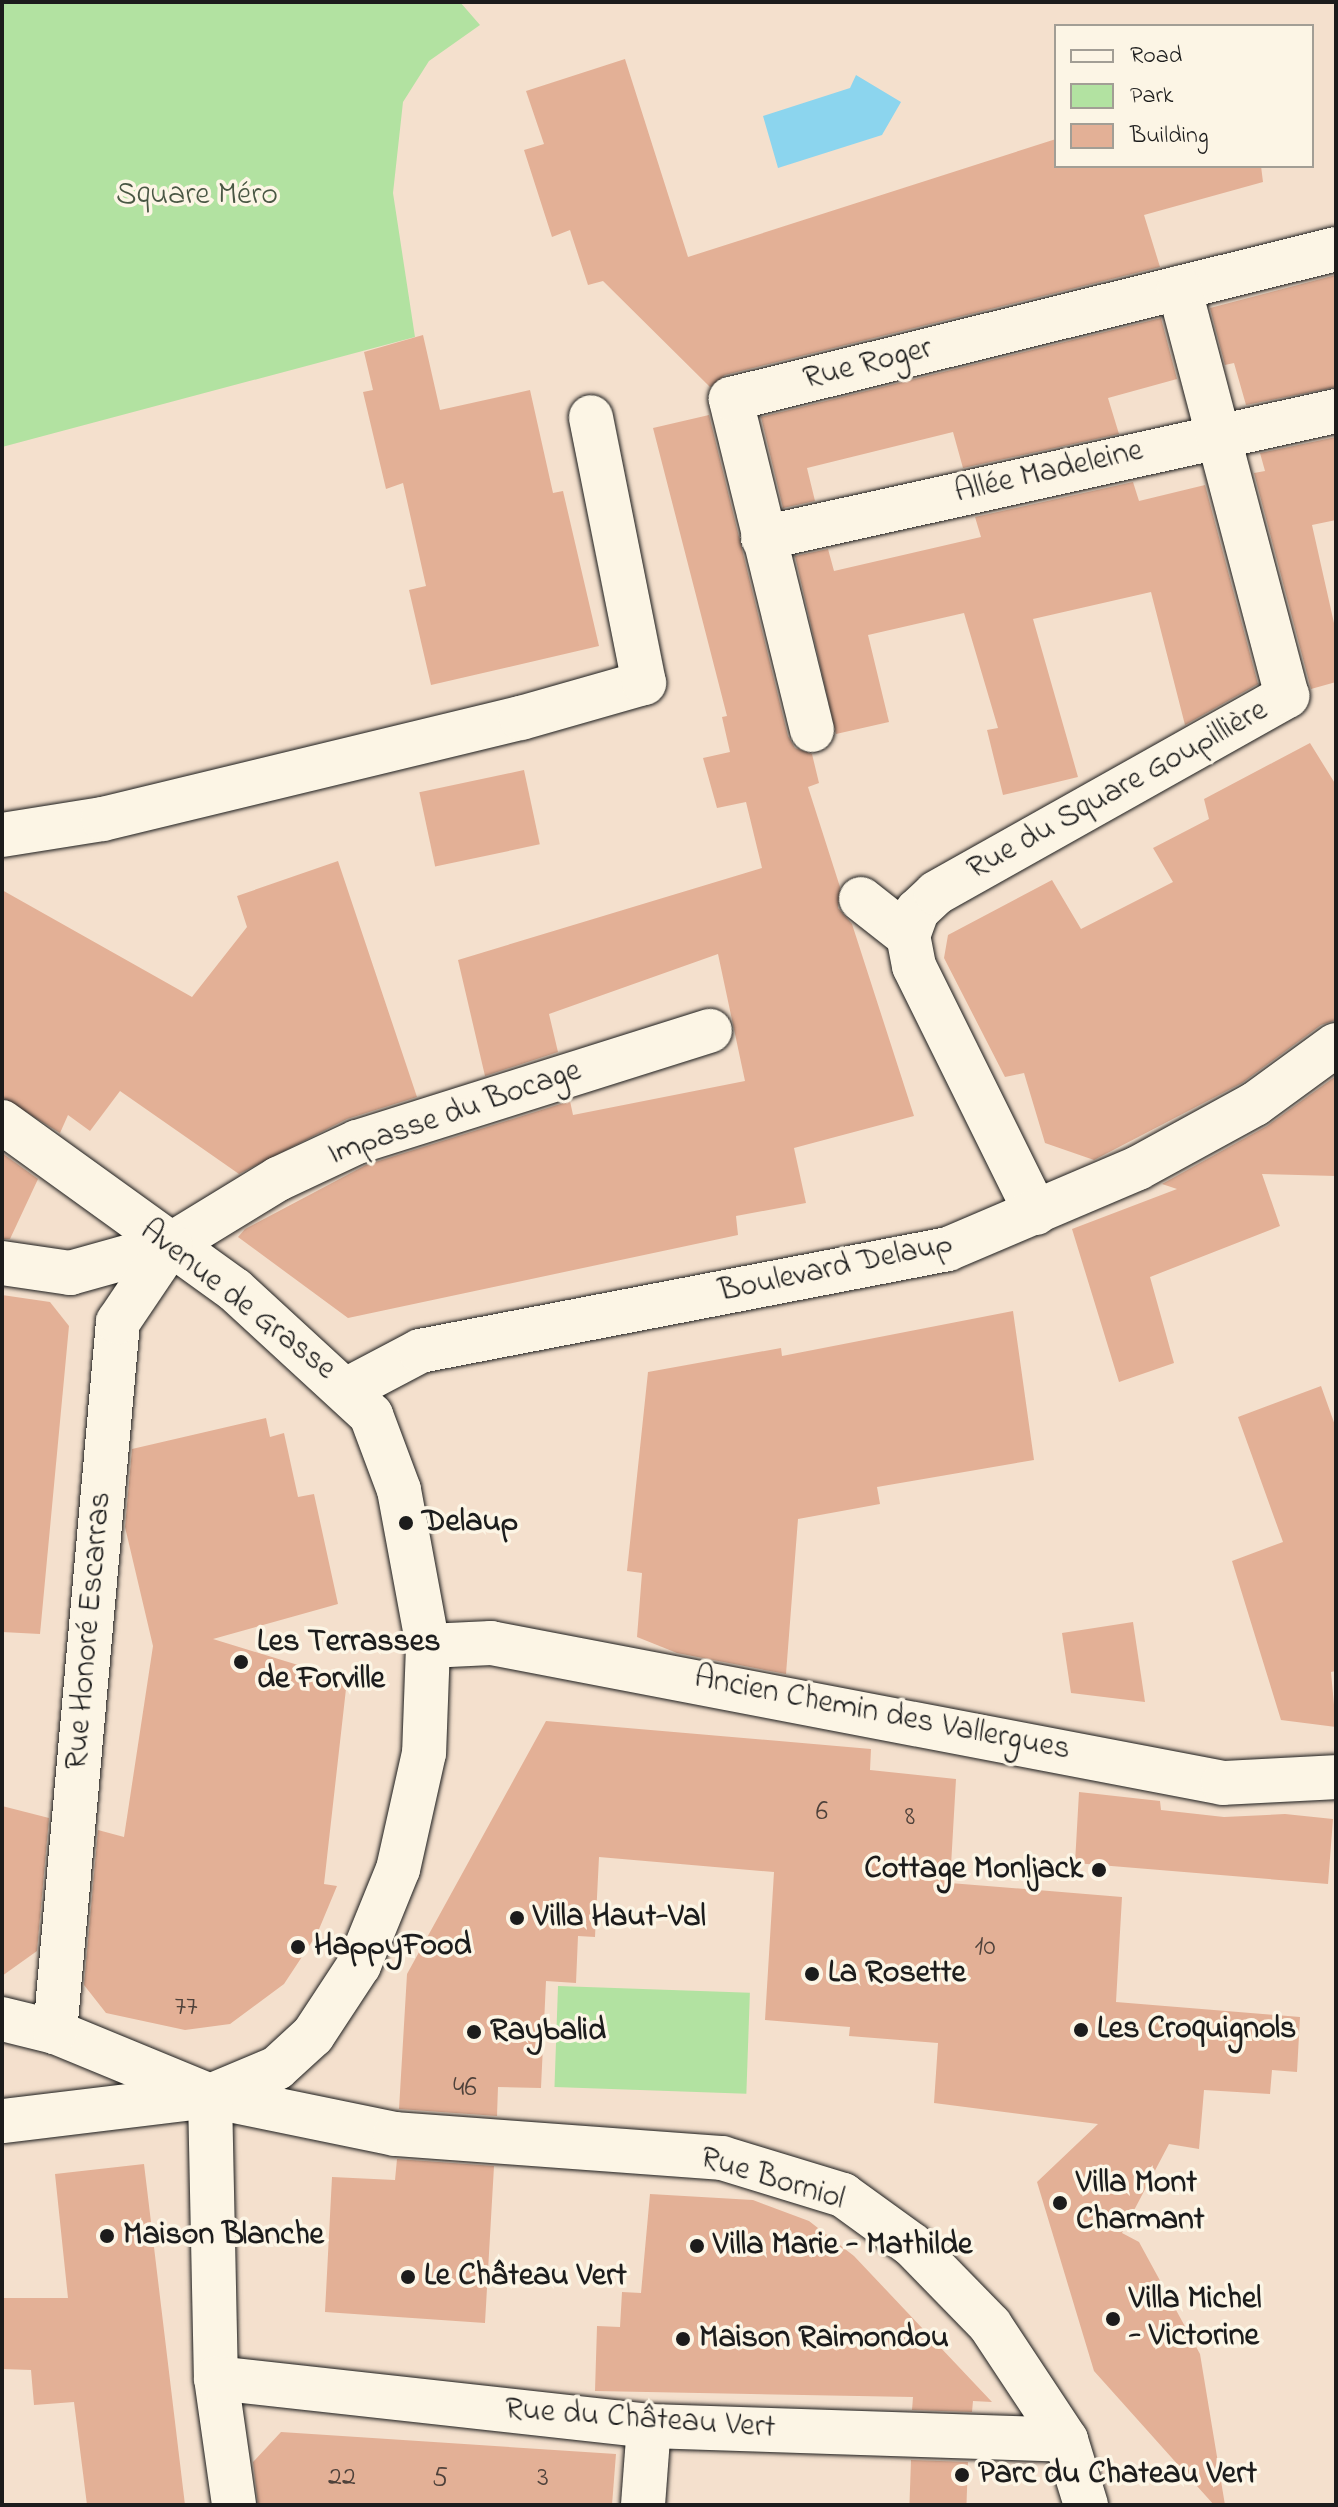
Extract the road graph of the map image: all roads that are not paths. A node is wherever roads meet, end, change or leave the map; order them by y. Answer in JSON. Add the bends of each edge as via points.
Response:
{"nodes":[{"id":1,"x":1336,"y":249,"type":"edge"},
{"id":2,"x":1179,"y":288,"type":"junction"},
{"id":3,"x":1336,"y":411,"type":"edge"},
{"id":4,"x":591,"y":417,"type":"dead end"},
{"id":5,"x":1217,"y":436,"type":"junction"},
{"id":6,"x":763,"y":538,"type":"junction"},
{"id":7,"x":812,"y":730,"type":"dead end"},
{"id":8,"x":2,"y":835,"type":"edge"},
{"id":9,"x":861,"y":899,"type":"dead end"},
{"id":10,"x":908,"y":936,"type":"junction"},
{"id":11,"x":710,"y":1031,"type":"dead end"},
{"id":12,"x":1336,"y":1045,"type":"edge"},
{"id":13,"x":2,"y":1122,"type":"edge"},
{"id":14,"x":1036,"y":1213,"type":"junction"},
{"id":15,"x":170,"y":1245,"type":"junction"},
{"id":16,"x":2,"y":1263,"type":"edge"},
{"id":17,"x":348,"y":1389,"type":"junction"},
{"id":18,"x":428,"y":1646,"type":"junction"},
{"id":19,"x":1336,"y":1777,"type":"edge"},
{"id":20,"x":2,"y":2019,"type":"edge"},
{"id":21,"x":55,"y":2032,"type":"junction"},
{"id":22,"x":210,"y":2096,"type":"junction"},
{"id":23,"x":2,"y":2121,"type":"edge"},
{"id":24,"x":216,"y":2378,"type":"junction"},
{"id":25,"x":649,"y":2426,"type":"junction"},
{"id":26,"x":1066,"y":2440,"type":"junction"},
{"id":27,"x":234,"y":2505,"type":"edge"},
{"id":28,"x":643,"y":2505,"type":"edge"},
{"id":29,"x":1086,"y":2505,"type":"edge"}],
"edges":[{"from":1,"to":2,"type":"street","name":"Rue Roger"},
{"from":2,"to":5,"type":"street","name":"Rue du Square Goupillière"},
{"from":2,"to":6,"type":"street","name":"Rue Roger","via":[[731,399]]},
{"from":3,"to":5,"type":"street","name":"Allée Madeleine"},
{"from":4,"to":8,"type":"street","via":[[644,683],[119,815]]},
{"from":5,"to":6,"type":"street","name":"Allée Madeleine"},
{"from":5,"to":10,"type":"street","name":"Rue du Square Goupillière","via":[[1287,696],[936,893],[917,911]]},
{"from":6,"to":7,"type":"street","name":"Rue Roger"},
{"from":9,"to":10,"type":"street"},
{"from":10,"to":14,"type":"street","via":[[914,966]]},
{"from":11,"to":15,"type":"street","name":"Impasse du Bocage","via":[[357,1142],[278,1179]]},
{"from":12,"to":14,"type":"street","name":"Boulevard Delaup","via":[[1255,1104],[1138,1168]]},
{"from":13,"to":15,"type":"street","name":"Avenue de Grasse"},
{"from":14,"to":17,"type":"street","name":"Boulevard Delaup","via":[[948,1249],[420,1351]]},
{"from":15,"to":16,"type":"street","via":[[70,1273]]},
{"from":15,"to":17,"type":"street","name":"Avenue de Grasse","via":[[235,1290]]},
{"from":15,"to":21,"type":"street","name":"Rue Honoré Escarras","via":[[118,1322]]},
{"from":17,"to":18,"type":"street","name":"Avenue de Grasse","via":[[371,1415],[399,1490]]},
{"from":18,"to":19,"type":"street","name":"Ancien Chemin des Vallergues","via":[[491,1643],[1223,1783]]},
{"from":18,"to":22,"type":"street","name":"Avenue de Grasse","via":[[424,1753],[398,1869],[359,1965],[313,2035],[277,2068]]},
{"from":20,"to":21,"type":"street"},
{"from":21,"to":22,"type":"street"},
{"from":22,"to":23,"type":"street","name":"Avenue de Grasse"},
{"from":22,"to":24,"type":"street"},
{"from":22,"to":26,"type":"street","name":"Rue Borniol","via":[[395,2134],[722,2158],[843,2195],[912,2245],[990,2325]]},
{"from":24,"to":25,"type":"street","name":"Rue du Château Vert"},
{"from":24,"to":27,"type":"street"},
{"from":25,"to":26,"type":"street","name":"Rue du Château Vert"},
{"from":25,"to":28,"type":"street"},
{"from":26,"to":29,"type":"street","name":"Rue Borniol"}]}
